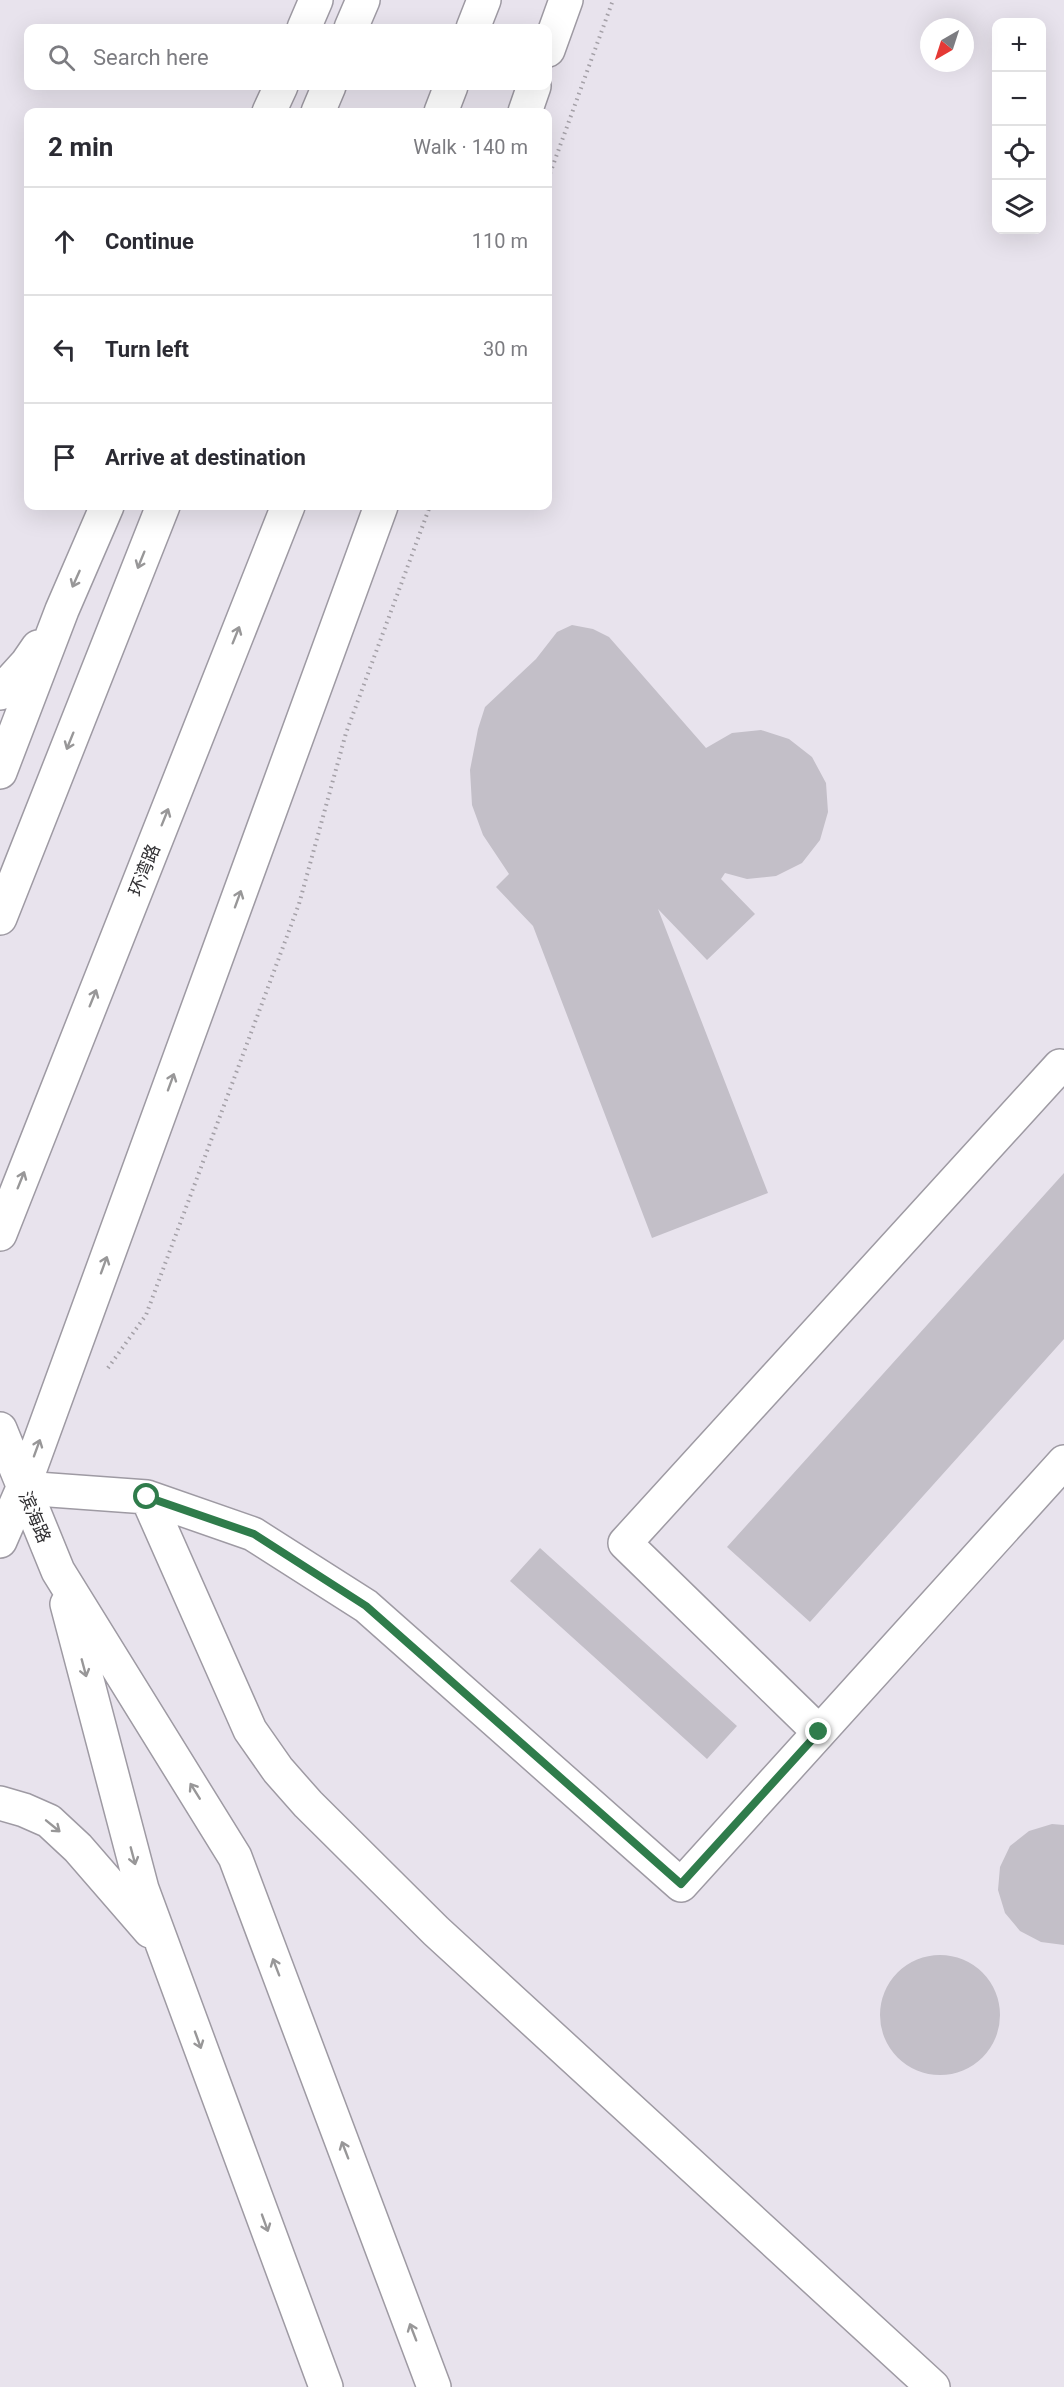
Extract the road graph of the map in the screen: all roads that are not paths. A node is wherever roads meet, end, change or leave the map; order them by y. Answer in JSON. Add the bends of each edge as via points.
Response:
{"nodes":[{"id":1,"x":316,"y":0,"type":"edge"},
{"id":2,"x":363,"y":0,"type":"edge"},
{"id":3,"x":484,"y":0,"type":"edge"},
{"id":4,"x":566,"y":0,"type":"edge"},
{"id":5,"x":306,"y":24,"type":"edge"},
{"id":6,"x":353,"y":24,"type":"edge"},
{"id":7,"x":475,"y":24,"type":"edge"},
{"id":8,"x":552,"y":39,"type":"edge"},
{"id":9,"x":278,"y":90,"type":"edge"},
{"id":10,"x":327,"y":90,"type":"edge"},
{"id":11,"x":449,"y":90,"type":"edge"},
{"id":12,"x":533,"y":90,"type":"edge"},
{"id":13,"x":271,"y":108,"type":"edge"},
{"id":14,"x":320,"y":108,"type":"edge"},
{"id":15,"x":443,"y":108,"type":"edge"},
{"id":16,"x":526,"y":108,"type":"edge"},
{"id":17,"x":105,"y":510,"type":"edge"},
{"id":18,"x":161,"y":510,"type":"edge"},
{"id":19,"x":286,"y":510,"type":"edge"},
{"id":20,"x":380,"y":510,"type":"edge"},
{"id":21,"x":62,"y":610,"type":"junction"},
{"id":22,"x":0,"y":693,"type":"edge"},
{"id":23,"x":0,"y":772,"type":"edge"},
{"id":24,"x":0,"y":918,"type":"edge"},
{"id":25,"x":1064,"y":1070,"type":"edge"},
{"id":26,"x":0,"y":1234,"type":"edge"},
{"id":27,"x":0,"y":1429,"type":"edge"},
{"id":28,"x":1064,"y":1462,"type":"edge"},
{"id":29,"x":23,"y":1488,"type":"junction"},
{"id":30,"x":147,"y":1497,"type":"junction"},
{"id":31,"x":0,"y":1541,"type":"edge"},
{"id":32,"x":58,"y":1570,"type":"junction"},
{"id":33,"x":819,"y":1732,"type":"junction"},
{"id":34,"x":0,"y":1803,"type":"edge"},
{"id":35,"x":162,"y":1946,"type":"junction"},
{"id":36,"x":326,"y":2387,"type":"edge"},
{"id":37,"x":434,"y":2387,"type":"edge"},
{"id":38,"x":933,"y":2387,"type":"edge"}],
"edges":[{"from":1,"to":5,"type":"main road"},
{"from":2,"to":6,"type":"main road"},
{"from":3,"to":7,"type":"main road"},
{"from":4,"to":8,"type":"main road"},
{"from":9,"to":13,"type":"main road"},
{"from":10,"to":14,"type":"main road"},
{"from":11,"to":15,"type":"main road"},
{"from":12,"to":16,"type":"main road"},
{"from":17,"to":21,"type":"main road","one_way":true},
{"from":18,"to":24,"type":"main road","one_way":true},
{"from":26,"to":19,"type":"main road","name":"环湾路","one_way":true},
{"from":29,"to":20,"type":"main road","one_way":true},
{"from":21,"to":22,"type":"main road","via":[[27,663]]},
{"from":21,"to":23,"type":"main road"},
{"from":25,"to":33,"type":"main road","via":[[1060,1066],[626,1543]]},
{"from":27,"to":29,"type":"main road","name":"滨海路"},
{"from":28,"to":33,"type":"main road"},
{"from":29,"to":30,"type":"main road"},
{"from":29,"to":31,"type":"main road"},
{"from":29,"to":32,"type":"main road","name":"滨海路"},
{"from":30,"to":33,"type":"main road","via":[[254,1534],[366,1606],[681,1884]]},
{"from":30,"to":38,"type":"main road","via":[[250,1730],[308,1804],[436,1931]]},
{"from":32,"to":35,"type":"main road","one_way":true,"via":[[142,1889]]},
{"from":37,"to":32,"type":"main road","one_way":true,"via":[[235,1857]]},
{"from":34,"to":35,"type":"main road","one_way":true,"via":[[49,1821],[78,1848]]},
{"from":35,"to":36,"type":"main road","one_way":true}]}
